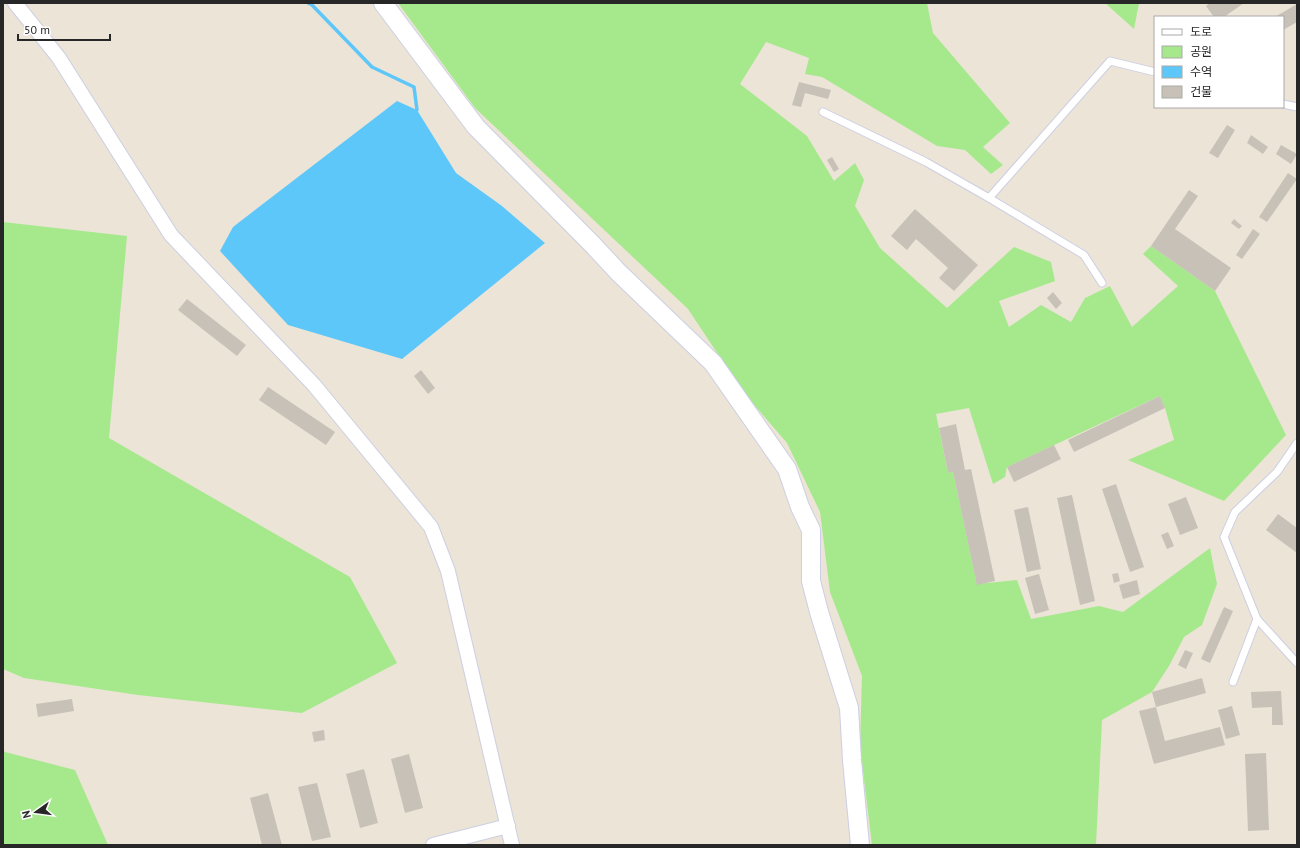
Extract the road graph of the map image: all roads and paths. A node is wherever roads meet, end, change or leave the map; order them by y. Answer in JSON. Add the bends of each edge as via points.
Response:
{"nodes":[{"id":1,"x":14,"y":3,"type":"edge"},
{"id":2,"x":383,"y":3,"type":"edge"},
{"id":3,"x":1154,"y":72,"type":"edge"},
{"id":4,"x":1284,"y":104,"type":"edge"},
{"id":5,"x":1297,"y":107,"type":"edge"},
{"id":6,"x":823,"y":112,"type":"dead end"},
{"id":7,"x":989,"y":198,"type":"junction"},
{"id":8,"x":1102,"y":283,"type":"dead end"},
{"id":9,"x":1297,"y":442,"type":"edge"},
{"id":10,"x":1257,"y":619,"type":"junction"},
{"id":11,"x":1297,"y":663,"type":"edge"},
{"id":12,"x":1232,"y":682,"type":"dead end"},
{"id":13,"x":508,"y":826,"type":"junction"},
{"id":14,"x":433,"y":845,"type":"edge"},
{"id":15,"x":512,"y":845,"type":"edge"},
{"id":16,"x":860,"y":845,"type":"edge"}],
"edges":[{"from":1,"to":13,"type":"street","via":[[59,58],[171,235],[314,385],[431,527],[448,571]]},
{"from":2,"to":16,"type":"street","via":[[476,126],[618,272],[713,363],[787,469],[811,530],[811,581],[849,708]]},
{"from":3,"to":7,"type":"lane","via":[[1110,61]]},
{"from":4,"to":5,"type":"lane"},
{"from":6,"to":7,"type":"lane","via":[[926,162]]},
{"from":7,"to":8,"type":"lane","via":[[1084,256]]},
{"from":9,"to":10,"type":"lane","via":[[1277,472],[1235,512],[1224,537]]},
{"from":10,"to":11,"type":"lane"},
{"from":10,"to":12,"type":"lane"},
{"from":13,"to":14,"type":"street"},
{"from":13,"to":15,"type":"street"}]}
